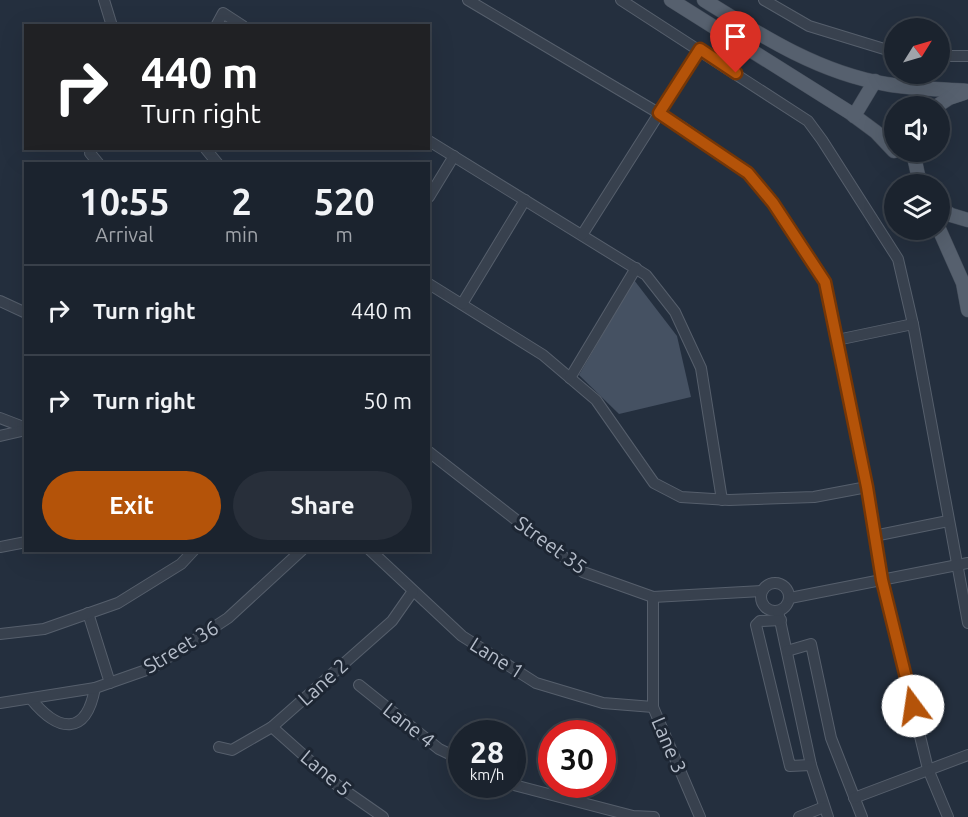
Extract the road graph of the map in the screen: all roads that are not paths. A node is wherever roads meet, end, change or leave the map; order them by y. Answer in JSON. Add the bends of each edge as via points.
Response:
{"nodes":[{"id":1,"x":104,"y":0,"type":"edge"},
{"id":2,"x":468,"y":0,"type":"edge"},
{"id":3,"x":621,"y":0,"type":"edge"},
{"id":4,"x":671,"y":0,"type":"edge"},
{"id":5,"x":704,"y":0,"type":"edge"},
{"id":6,"x":766,"y":1,"type":"edge"},
{"id":7,"x":111,"y":24,"type":"edge"},
{"id":8,"x":217,"y":24,"type":"edge"},
{"id":9,"x":240,"y":24,"type":"edge"},
{"id":10,"x":700,"y":49,"type":"junction"},
{"id":11,"x":884,"y":49,"type":"edge"},
{"id":12,"x":950,"y":56,"type":"edge"},
{"id":13,"x":968,"y":56,"type":"edge"},
{"id":14,"x":875,"y":81,"type":"junction"},
{"id":15,"x":968,"y":92,"type":"edge"},
{"id":16,"x":950,"y":98,"type":"edge"},
{"id":17,"x":659,"y":113,"type":"junction"},
{"id":18,"x":854,"y":116,"type":"junction"},
{"id":19,"x":884,"y":140,"type":"edge"},
{"id":20,"x":430,"y":142,"type":"edge"},
{"id":21,"x":207,"y":150,"type":"edge"},
{"id":22,"x":90,"y":153,"type":"dead end"},
{"id":23,"x":454,"y":156,"type":"junction"},
{"id":24,"x":97,"y":162,"type":"edge"},
{"id":25,"x":216,"y":162,"type":"edge"},
{"id":26,"x":903,"y":162,"type":"edge"},
{"id":27,"x":913,"y":174,"type":"edge"},
{"id":28,"x":430,"y":195,"type":"edge"},
{"id":29,"x":525,"y":200,"type":"junction"},
{"id":30,"x":950,"y":214,"type":"edge"},
{"id":31,"x":968,"y":220,"type":"edge"},
{"id":32,"x":582,"y":235,"type":"junction"},
{"id":33,"x":944,"y":240,"type":"edge"},
{"id":34,"x":636,"y":268,"type":"junction"},
{"id":35,"x":965,"y":283,"type":"edge"},
{"id":36,"x":430,"y":285,"type":"edge"},
{"id":37,"x":0,"y":301,"type":"edge"},
{"id":38,"x":462,"y":304,"type":"junction"},
{"id":39,"x":968,"y":310,"type":"edge"},
{"id":40,"x":24,"y":312,"type":"edge"},
{"id":41,"x":913,"y":324,"type":"junction"},
{"id":42,"x":837,"y":339,"type":"junction"},
{"id":43,"x":570,"y":378,"type":"junction"},
{"id":44,"x":0,"y":418,"type":"edge"},
{"id":45,"x":24,"y":428,"type":"edge"},
{"id":46,"x":24,"y":430,"type":"edge"},
{"id":47,"x":0,"y":436,"type":"edge"},
{"id":48,"x":430,"y":454,"type":"edge"},
{"id":49,"x":867,"y":487,"type":"junction"},
{"id":50,"x":722,"y":500,"type":"junction"},
{"id":51,"x":948,"y":521,"type":"junction"},
{"id":52,"x":874,"y":536,"type":"junction"},
{"id":53,"x":24,"y":542,"type":"edge"},
{"id":54,"x":0,"y":547,"type":"edge"},
{"id":55,"x":192,"y":552,"type":"edge"},
{"id":56,"x":300,"y":552,"type":"edge"},
{"id":57,"x":372,"y":552,"type":"edge"},
{"id":58,"x":962,"y":564,"type":"edge"},
{"id":59,"x":882,"y":580,"type":"junction"},
{"id":60,"x":413,"y":591,"type":"junction"},
{"id":61,"x":762,"y":591,"type":"junction"},
{"id":62,"x":653,"y":597,"type":"junction"},
{"id":63,"x":790,"y":598,"type":"junction"},
{"id":64,"x":88,"y":613,"type":"junction"},
{"id":65,"x":779,"y":616,"type":"junction"},
{"id":66,"x":968,"y":623,"type":"edge"},
{"id":67,"x":0,"y":634,"type":"edge"},
{"id":68,"x":787,"y":651,"type":"junction"},
{"id":69,"x":110,"y":683,"type":"junction"},
{"id":70,"x":359,"y":685,"type":"dead end"},
{"id":71,"x":95,"y":688,"type":"junction"},
{"id":72,"x":31,"y":699,"type":"junction"},
{"id":73,"x":0,"y":703,"type":"edge"},
{"id":74,"x":653,"y":707,"type":"junction"},
{"id":75,"x":273,"y":727,"type":"junction"},
{"id":76,"x":219,"y":747,"type":"dead end"},
{"id":77,"x":448,"y":753,"type":"edge"},
{"id":78,"x":968,"y":755,"type":"edge"},
{"id":79,"x":811,"y":765,"type":"junction"},
{"id":80,"x":928,"y":769,"type":"junction"},
{"id":81,"x":526,"y":788,"type":"edge"},
{"id":82,"x":854,"y":798,"type":"junction"},
{"id":83,"x":826,"y":812,"type":"edge"},
{"id":84,"x":633,"y":816,"type":"edge"},
{"id":85,"x":383,"y":817,"type":"edge"},
{"id":86,"x":654,"y":817,"type":"edge"},
{"id":87,"x":700,"y":817,"type":"edge"},
{"id":88,"x":799,"y":817,"type":"edge"},
{"id":89,"x":862,"y":817,"type":"edge"},
{"id":90,"x":948,"y":817,"type":"edge"}],
"edges":[{"from":1,"to":7,"type":"street"},
{"from":2,"to":17,"type":"street"},
{"from":3,"to":10,"type":"street"},
{"from":4,"to":18,"type":"main road"},
{"from":5,"to":14,"type":"main road","via":[[773,43],[833,69]]},
{"from":6,"to":11,"type":"street","via":[[809,26]]},
{"from":8,"to":9,"type":"street","via":[[223,13]]},
{"from":10,"to":17,"type":"street"},
{"from":10,"to":41,"type":"street","via":[[808,121],[898,259]]},
{"from":12,"to":13,"type":"street"},
{"from":14,"to":15,"type":"main road"},
{"from":14,"to":18,"type":"main road"},
{"from":15,"to":16,"type":"main road"},
{"from":17,"to":32,"type":"street"},
{"from":17,"to":42,"type":"street","via":[[748,173],[773,203],[825,282]]},
{"from":18,"to":19,"type":"main road"},
{"from":20,"to":23,"type":"street"},
{"from":21,"to":25,"type":"street"},
{"from":22,"to":24,"type":"street"},
{"from":23,"to":28,"type":"street"},
{"from":23,"to":29,"type":"street"},
{"from":26,"to":27,"type":"main road"},
{"from":29,"to":32,"type":"street"},
{"from":29,"to":38,"type":"street"},
{"from":30,"to":31,"type":"main road"},
{"from":32,"to":34,"type":"street"},
{"from":33,"to":35,"type":"main road"},
{"from":34,"to":43,"type":"street"},
{"from":34,"to":50,"type":"street","via":[[646,274],[675,312],[701,368]]},
{"from":35,"to":39,"type":"main road"},
{"from":36,"to":38,"type":"street"},
{"from":37,"to":40,"type":"street"},
{"from":38,"to":43,"type":"street","via":[[543,355]]},
{"from":41,"to":42,"type":"street"},
{"from":41,"to":51,"type":"street"},
{"from":42,"to":49,"type":"street"},
{"from":43,"to":50,"type":"street","via":[[596,400],[654,483],[681,497]]},
{"from":44,"to":45,"type":"street"},
{"from":46,"to":47,"type":"street"},
{"from":48,"to":62,"type":"street","name":"Street 35","via":[[583,572]]},
{"from":49,"to":50,"type":"street","via":[[814,497]]},
{"from":49,"to":52,"type":"street"},
{"from":51,"to":52,"type":"street"},
{"from":51,"to":58,"type":"street"},
{"from":52,"to":59,"type":"street"},
{"from":53,"to":54,"type":"street"},
{"from":55,"to":64,"type":"street","via":[[181,564],[118,603]]},
{"from":56,"to":69,"type":"street","name":"Street 36","via":[[228,618],[152,668]]},
{"from":57,"to":60,"type":"street","name":"Lane 1"},
{"from":58,"to":59,"type":"street"},
{"from":58,"to":66,"type":"street"},
{"from":59,"to":63,"type":"street"},
{"from":59,"to":80,"type":"street"},
{"from":60,"to":74,"type":"street","name":"Lane 1","via":[[462,636],[536,683],[603,703]]},
{"from":60,"to":75,"type":"street","name":"Lane 2","via":[[392,621]]},
{"from":61,"to":62,"type":"street","name":"Street 35"},
{"from":61,"to":63,"type":"street","via":[[777,582],[787,589]]},
{"from":61,"to":65,"type":"street","via":[[765,607]]},
{"from":62,"to":74,"type":"street","name":"Lane 3"},
{"from":63,"to":65,"type":"street"},
{"from":64,"to":67,"type":"street","via":[[44,629]]},
{"from":64,"to":69,"type":"street"},
{"from":65,"to":68,"type":"street"},
{"from":65,"to":79,"type":"street","via":[[756,625],[790,766]]},
{"from":68,"to":79,"type":"street"},
{"from":68,"to":82,"type":"street","via":[[811,644],[831,738]]},
{"from":69,"to":71,"type":"street","name":"Street 36"},
{"from":70,"to":77,"type":"street","name":"Lane 4"},
{"from":71,"to":72,"type":"street","name":"Street 36"},
{"from":71,"to":72,"type":"street","via":[[86,716],[74,724],[52,720]]},
{"from":72,"to":73,"type":"street","name":"Street 36"},
{"from":74,"to":87,"type":"street","name":"Lane 3"},
{"from":75,"to":76,"type":"street","name":"Lane 2","via":[[232,750]]},
{"from":75,"to":85,"type":"street","name":"Lane 5","via":[[337,785]]},
{"from":78,"to":80,"type":"street"},
{"from":79,"to":83,"type":"street"},
{"from":80,"to":82,"type":"street"},
{"from":80,"to":90,"type":"street"},
{"from":81,"to":84,"type":"street"},
{"from":82,"to":89,"type":"street"},
{"from":83,"to":88,"type":"street"},
{"from":84,"to":86,"type":"street"}]}
